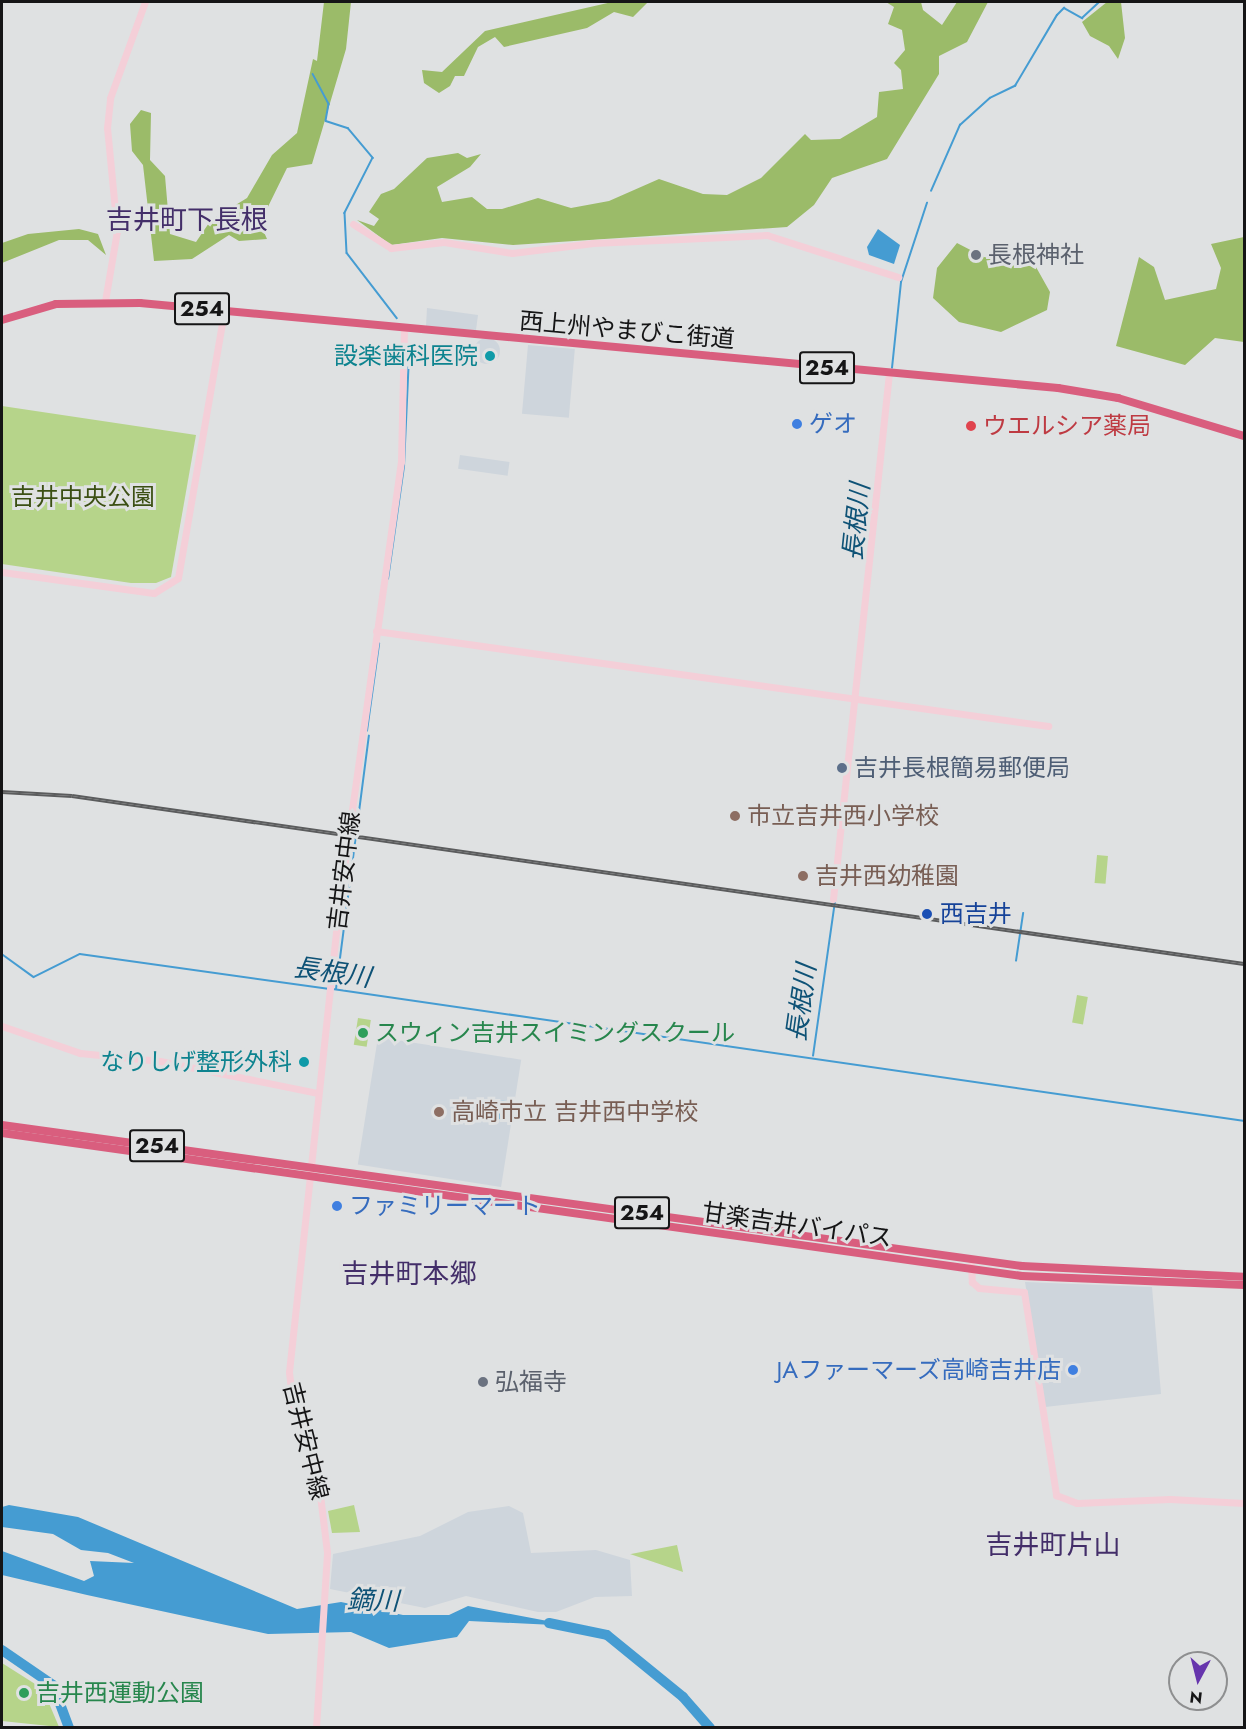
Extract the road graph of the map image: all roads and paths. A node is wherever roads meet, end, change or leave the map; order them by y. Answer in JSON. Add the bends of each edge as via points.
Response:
{"nodes":[{"id":1,"x":145,"y":2,"type":"edge"},
{"id":2,"x":353,"y":224,"type":"dead end"},
{"id":3,"x":898,"y":277,"type":"dead end"},
{"id":4,"x":105,"y":301,"type":"junction"},
{"id":5,"x":224,"y":311,"type":"junction"},
{"id":6,"x":2,"y":320,"type":"edge"},
{"id":7,"x":404,"y":331,"type":"junction"},
{"id":8,"x":889,"y":373,"type":"junction"},
{"id":9,"x":1245,"y":436,"type":"edge"},
{"id":10,"x":2,"y":572,"type":"edge"},
{"id":11,"x":376,"y":631,"type":"junction"},
{"id":12,"x":854,"y":696,"type":"junction"},
{"id":13,"x":1048,"y":726,"type":"dead end"},
{"id":14,"x":833,"y":898,"type":"dead end"},
{"id":15,"x":2,"y":1026,"type":"edge"},
{"id":16,"x":317,"y":1093,"type":"junction"},
{"id":17,"x":2,"y":1125,"type":"edge"},
{"id":18,"x":2,"y":1133,"type":"edge"},
{"id":19,"x":311,"y":1171,"type":"junction"},
{"id":20,"x":971,"y":1264,"type":"junction"},
{"id":21,"x":1245,"y":1276,"type":"edge"},
{"id":22,"x":1245,"y":1285,"type":"edge"},
{"id":23,"x":1245,"y":1503,"type":"edge"},
{"id":24,"x":316,"y":1728,"type":"edge"}],
"edges":[{"from":1,"to":4,"type":"street","via":[[110,98],[117,238]]},
{"from":2,"to":3,"type":"street","via":[[391,248],[444,242],[512,253],[593,243],[767,235]]},
{"from":4,"to":5,"type":"highway","name":"西上州やまびこ街道","number":"254"},
{"from":4,"to":6,"type":"highway","name":"西上州やまびこ街道","number":"254","via":[[56,304]]},
{"from":5,"to":7,"type":"highway","name":"西上州やまびこ街道","number":"254"},
{"from":5,"to":10,"type":"street","via":[[178,578],[154,593]]},
{"from":7,"to":8,"type":"highway","name":"西上州やまびこ街道","number":"254"},
{"from":7,"to":11,"type":"street","name":"吉井安中線","via":[[403,442]]},
{"from":8,"to":9,"type":"highway","name":"西上州やまびこ街道","number":"254","via":[[1090,392]]},
{"from":8,"to":12,"type":"street"},
{"from":11,"to":12,"type":"street"},
{"from":11,"to":16,"type":"street","name":"吉井安中線"},
{"from":12,"to":13,"type":"street"},
{"from":12,"to":14,"type":"street"},
{"from":15,"to":16,"type":"street","via":[[80,1053],[160,1061]]},
{"from":16,"to":19,"type":"street","name":"吉井安中線"},
{"from":17,"to":19,"type":"highway","number":"254"},
{"from":18,"to":19,"type":"highway","number":"254"},
{"from":19,"to":20,"type":"highway","name":"甘楽吉井バイパス","number":"254"},
{"from":19,"to":24,"type":"street","name":"吉井安中線","via":[[289,1382],[319,1477],[327,1586]]},
{"from":20,"to":21,"type":"highway","name":"甘楽吉井バイパス","number":"254"},
{"from":20,"to":22,"type":"highway","name":"甘楽吉井バイパス","number":"254"},
{"from":20,"to":23,"type":"street","via":[[979,1288],[1024,1292],[1056,1495],[1077,1503],[1170,1499]]}]}
